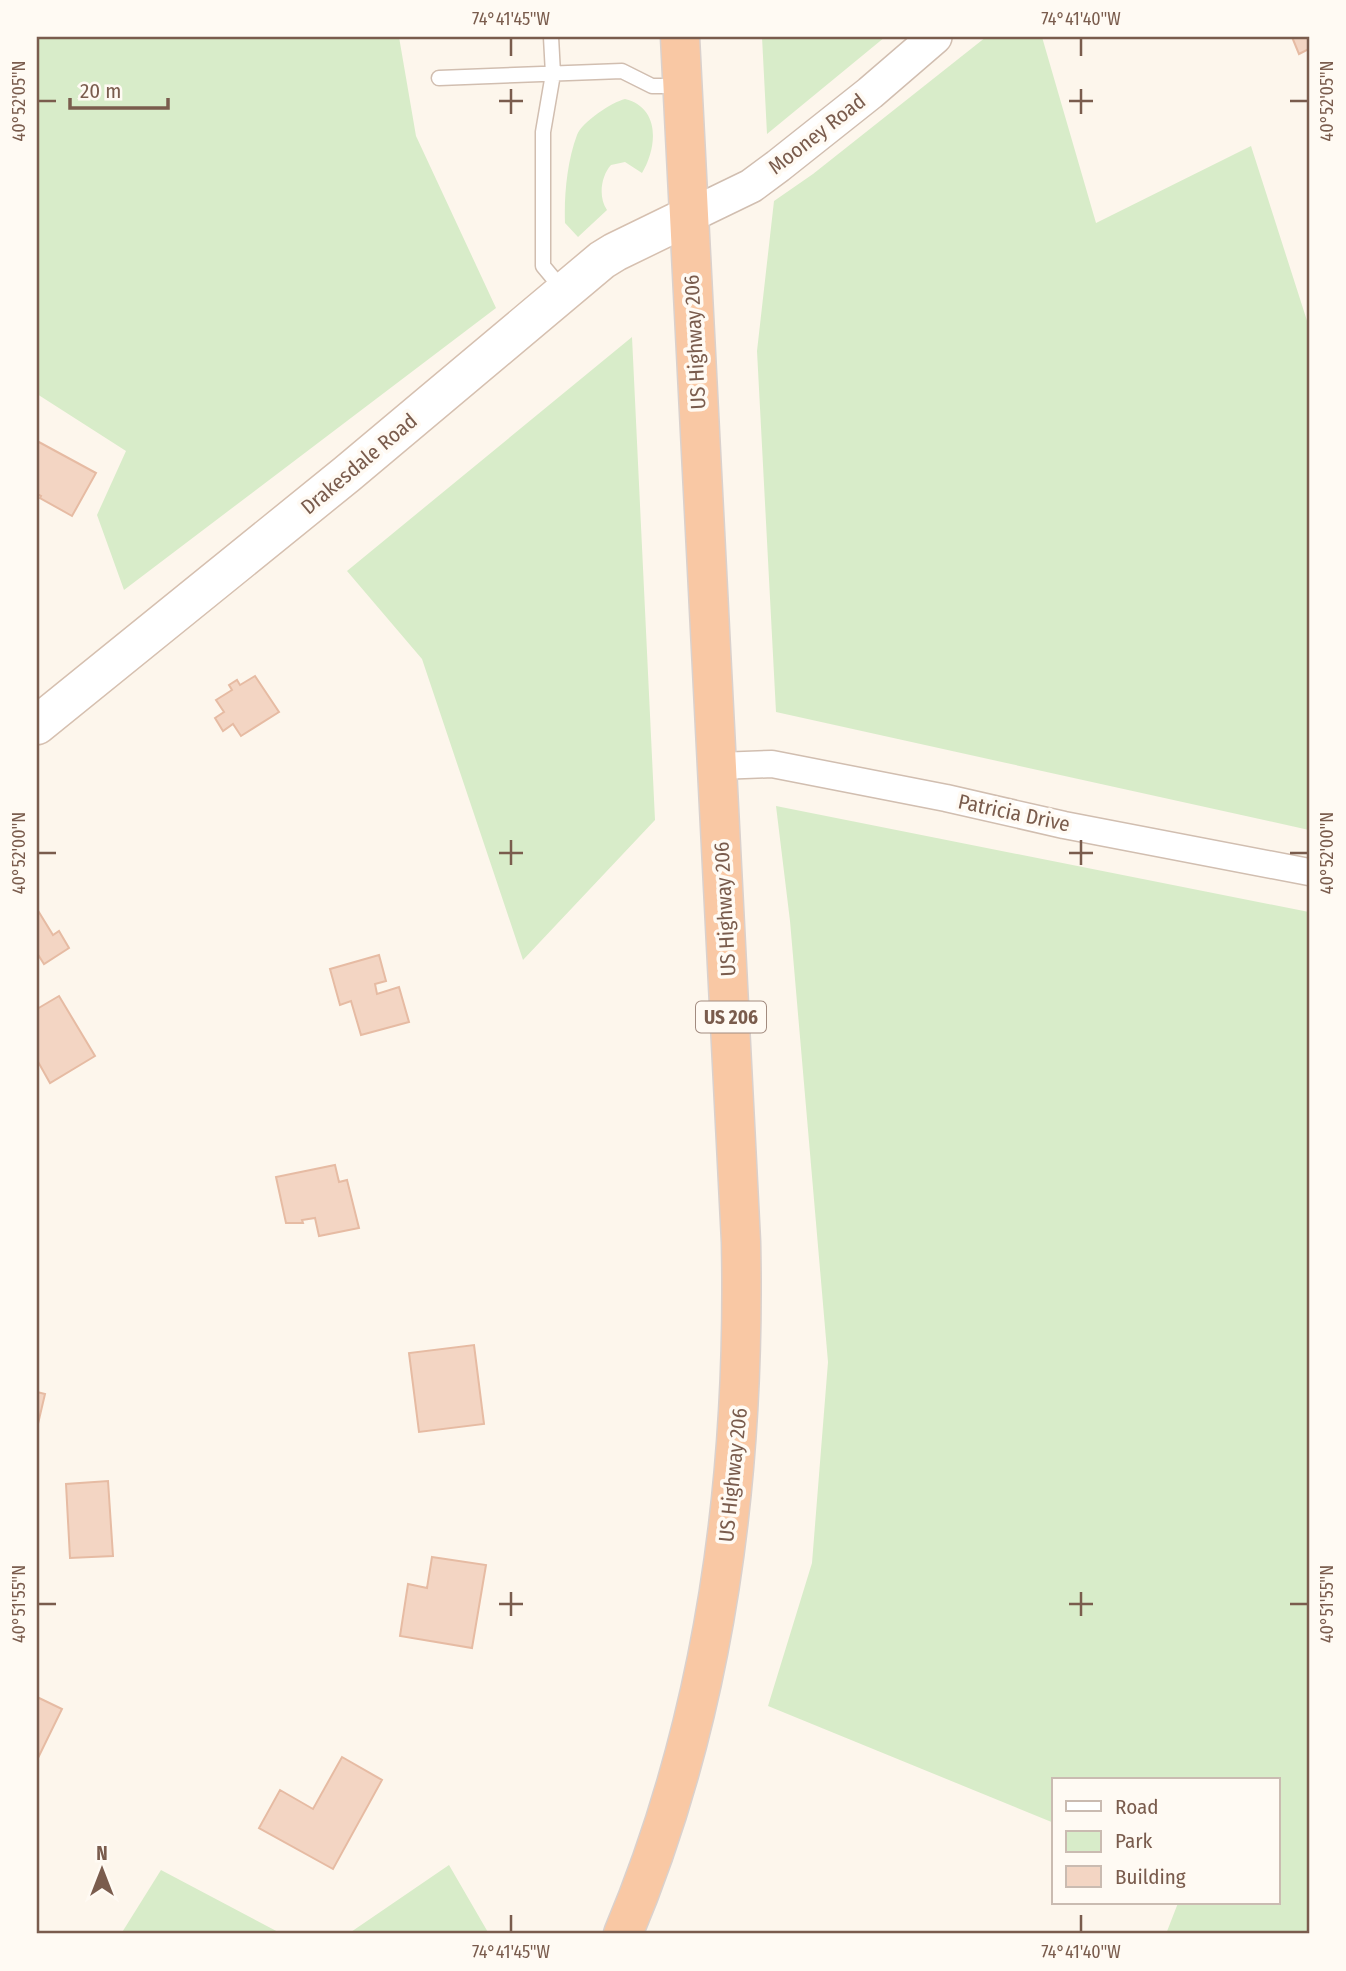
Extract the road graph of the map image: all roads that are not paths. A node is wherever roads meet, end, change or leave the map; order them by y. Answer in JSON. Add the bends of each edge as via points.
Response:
{"nodes":[{"id":1,"x":551,"y":37,"type":"edge"},
{"id":2,"x":680,"y":37,"type":"edge"},
{"id":3,"x":935,"y":37,"type":"edge"},
{"id":4,"x":553,"y":74,"type":"junction"},
{"id":5,"x":439,"y":78,"type":"dead end"},
{"id":6,"x":683,"y":85,"type":"junction"},
{"id":7,"x":689,"y":216,"type":"junction"},
{"id":8,"x":564,"y":292,"type":"junction"},
{"id":9,"x":38,"y":721,"type":"edge"},
{"id":10,"x":718,"y":766,"type":"junction"},
{"id":11,"x":1309,"y":872,"type":"edge"},
{"id":12,"x":623,"y":1934,"type":"edge"}],
"edges":[{"from":1,"to":4,"type":"lane"},
{"from":2,"to":6,"type":"highway","name":"US Highway 206","number":"US 206"},
{"from":3,"to":7,"type":"street","name":"Mooney Road","via":[[769,173]]},
{"from":4,"to":5,"type":"lane"},
{"from":4,"to":6,"type":"lane","via":[[622,71],[652,86]]},
{"from":4,"to":8,"type":"lane","via":[[543,132],[542,266]]},
{"from":6,"to":7,"type":"highway","name":"US Highway 206","number":"US 206"},
{"from":7,"to":8,"type":"main road","name":"Drakesdale Road","via":[[615,251]]},
{"from":7,"to":10,"type":"highway","name":"US Highway 206","number":"US 206"},
{"from":8,"to":9,"type":"main road","name":"Drakesdale Road","via":[[347,474]]},
{"from":10,"to":11,"type":"street","name":"Patricia Drive","via":[[772,764]]},
{"from":10,"to":12,"type":"highway","name":"US Highway 206","number":"US 206","via":[[741,1242],[738,1436],[720,1584],[692,1719],[666,1814]]}]}
